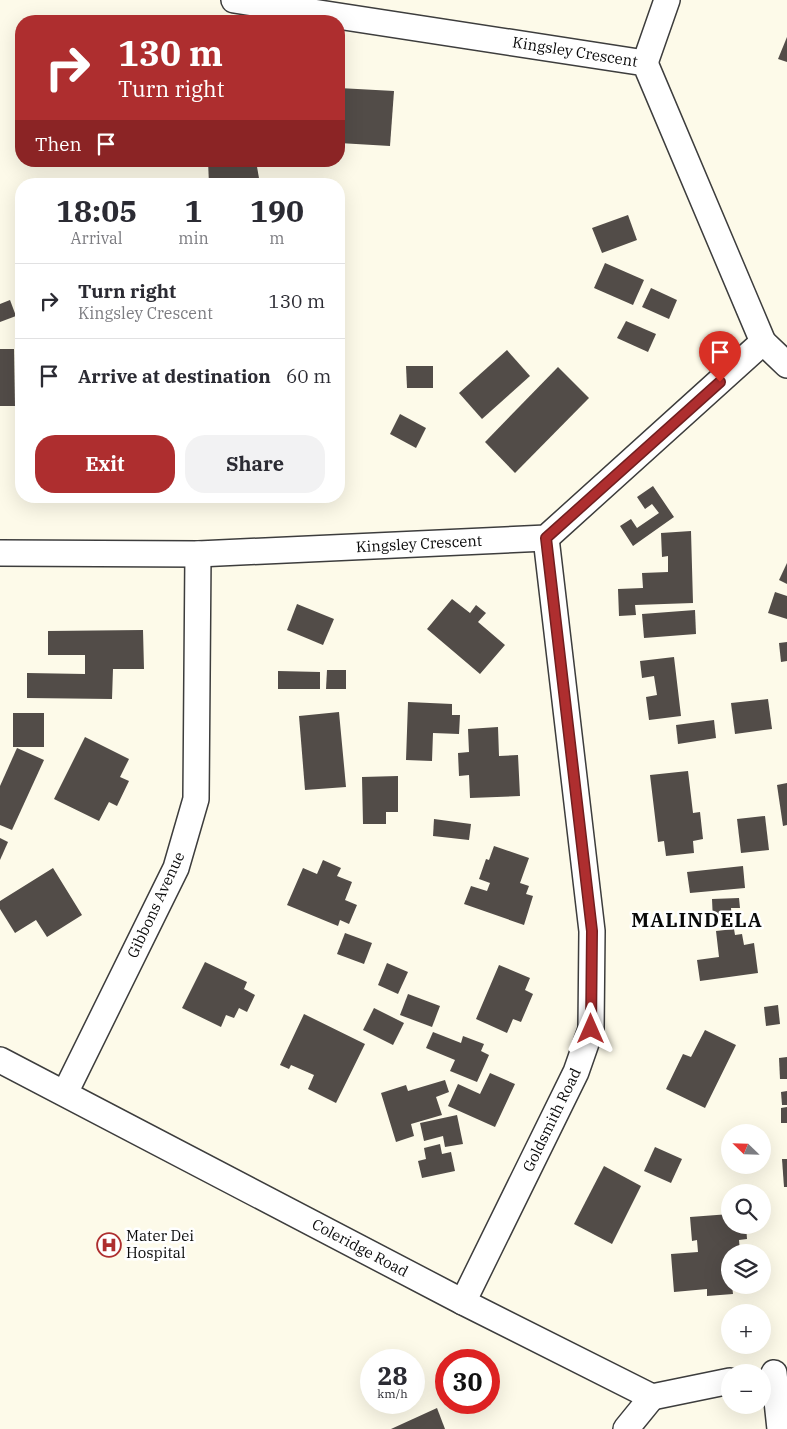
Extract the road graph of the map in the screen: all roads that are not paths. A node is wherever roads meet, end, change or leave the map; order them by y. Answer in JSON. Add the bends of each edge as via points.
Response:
{"nodes":[{"id":1,"x":234,"y":0,"type":"edge"},
{"id":2,"x":667,"y":0,"type":"edge"},
{"id":3,"x":307,"y":6,"type":"edge"},
{"id":4,"x":644,"y":63,"type":"junction"},
{"id":5,"x":763,"y":342,"type":"junction"},
{"id":6,"x":787,"y":365,"type":"edge"},
{"id":7,"x":546,"y":538,"type":"junction"},
{"id":8,"x":0,"y":553,"type":"edge"},
{"id":9,"x":198,"y":554,"type":"junction"},
{"id":10,"x":0,"y":1060,"type":"edge"},
{"id":11,"x":65,"y":1093,"type":"junction"},
{"id":12,"x":462,"y":1302,"type":"junction"},
{"id":13,"x":775,"y":1373,"type":"edge"},
{"id":14,"x":721,"y":1383,"type":"edge"},
{"id":15,"x":652,"y":1397,"type":"junction"},
{"id":16,"x":626,"y":1429,"type":"edge"},
{"id":17,"x":780,"y":1429,"type":"edge"}],
"edges":[{"from":1,"to":3,"type":"street","name":"Kingsley Crescent"},
{"from":2,"to":4,"type":"street"},
{"from":3,"to":4,"type":"street","name":"Kingsley Crescent"},
{"from":4,"to":5,"type":"street","name":"Kingsley Crescent"},
{"from":5,"to":6,"type":"street","name":"Kingsley Crescent"},
{"from":5,"to":7,"type":"street"},
{"from":7,"to":9,"type":"street","name":"Kingsley Crescent"},
{"from":7,"to":12,"type":"street","name":"Goldsmith Road","via":[[592,931],[591,1029],[576,1072]]},
{"from":8,"to":9,"type":"street","name":"Kingsley Crescent"},
{"from":9,"to":11,"type":"street","name":"Gibbons Avenue","via":[[196,799],[176,868]]},
{"from":10,"to":11,"type":"street","name":"Coleridge Road"},
{"from":11,"to":12,"type":"street","name":"Coleridge Road"},
{"from":12,"to":15,"type":"street","name":"Coleridge Road"},
{"from":13,"to":17,"type":"street"},
{"from":14,"to":15,"type":"street"},
{"from":15,"to":16,"type":"street"}]}
